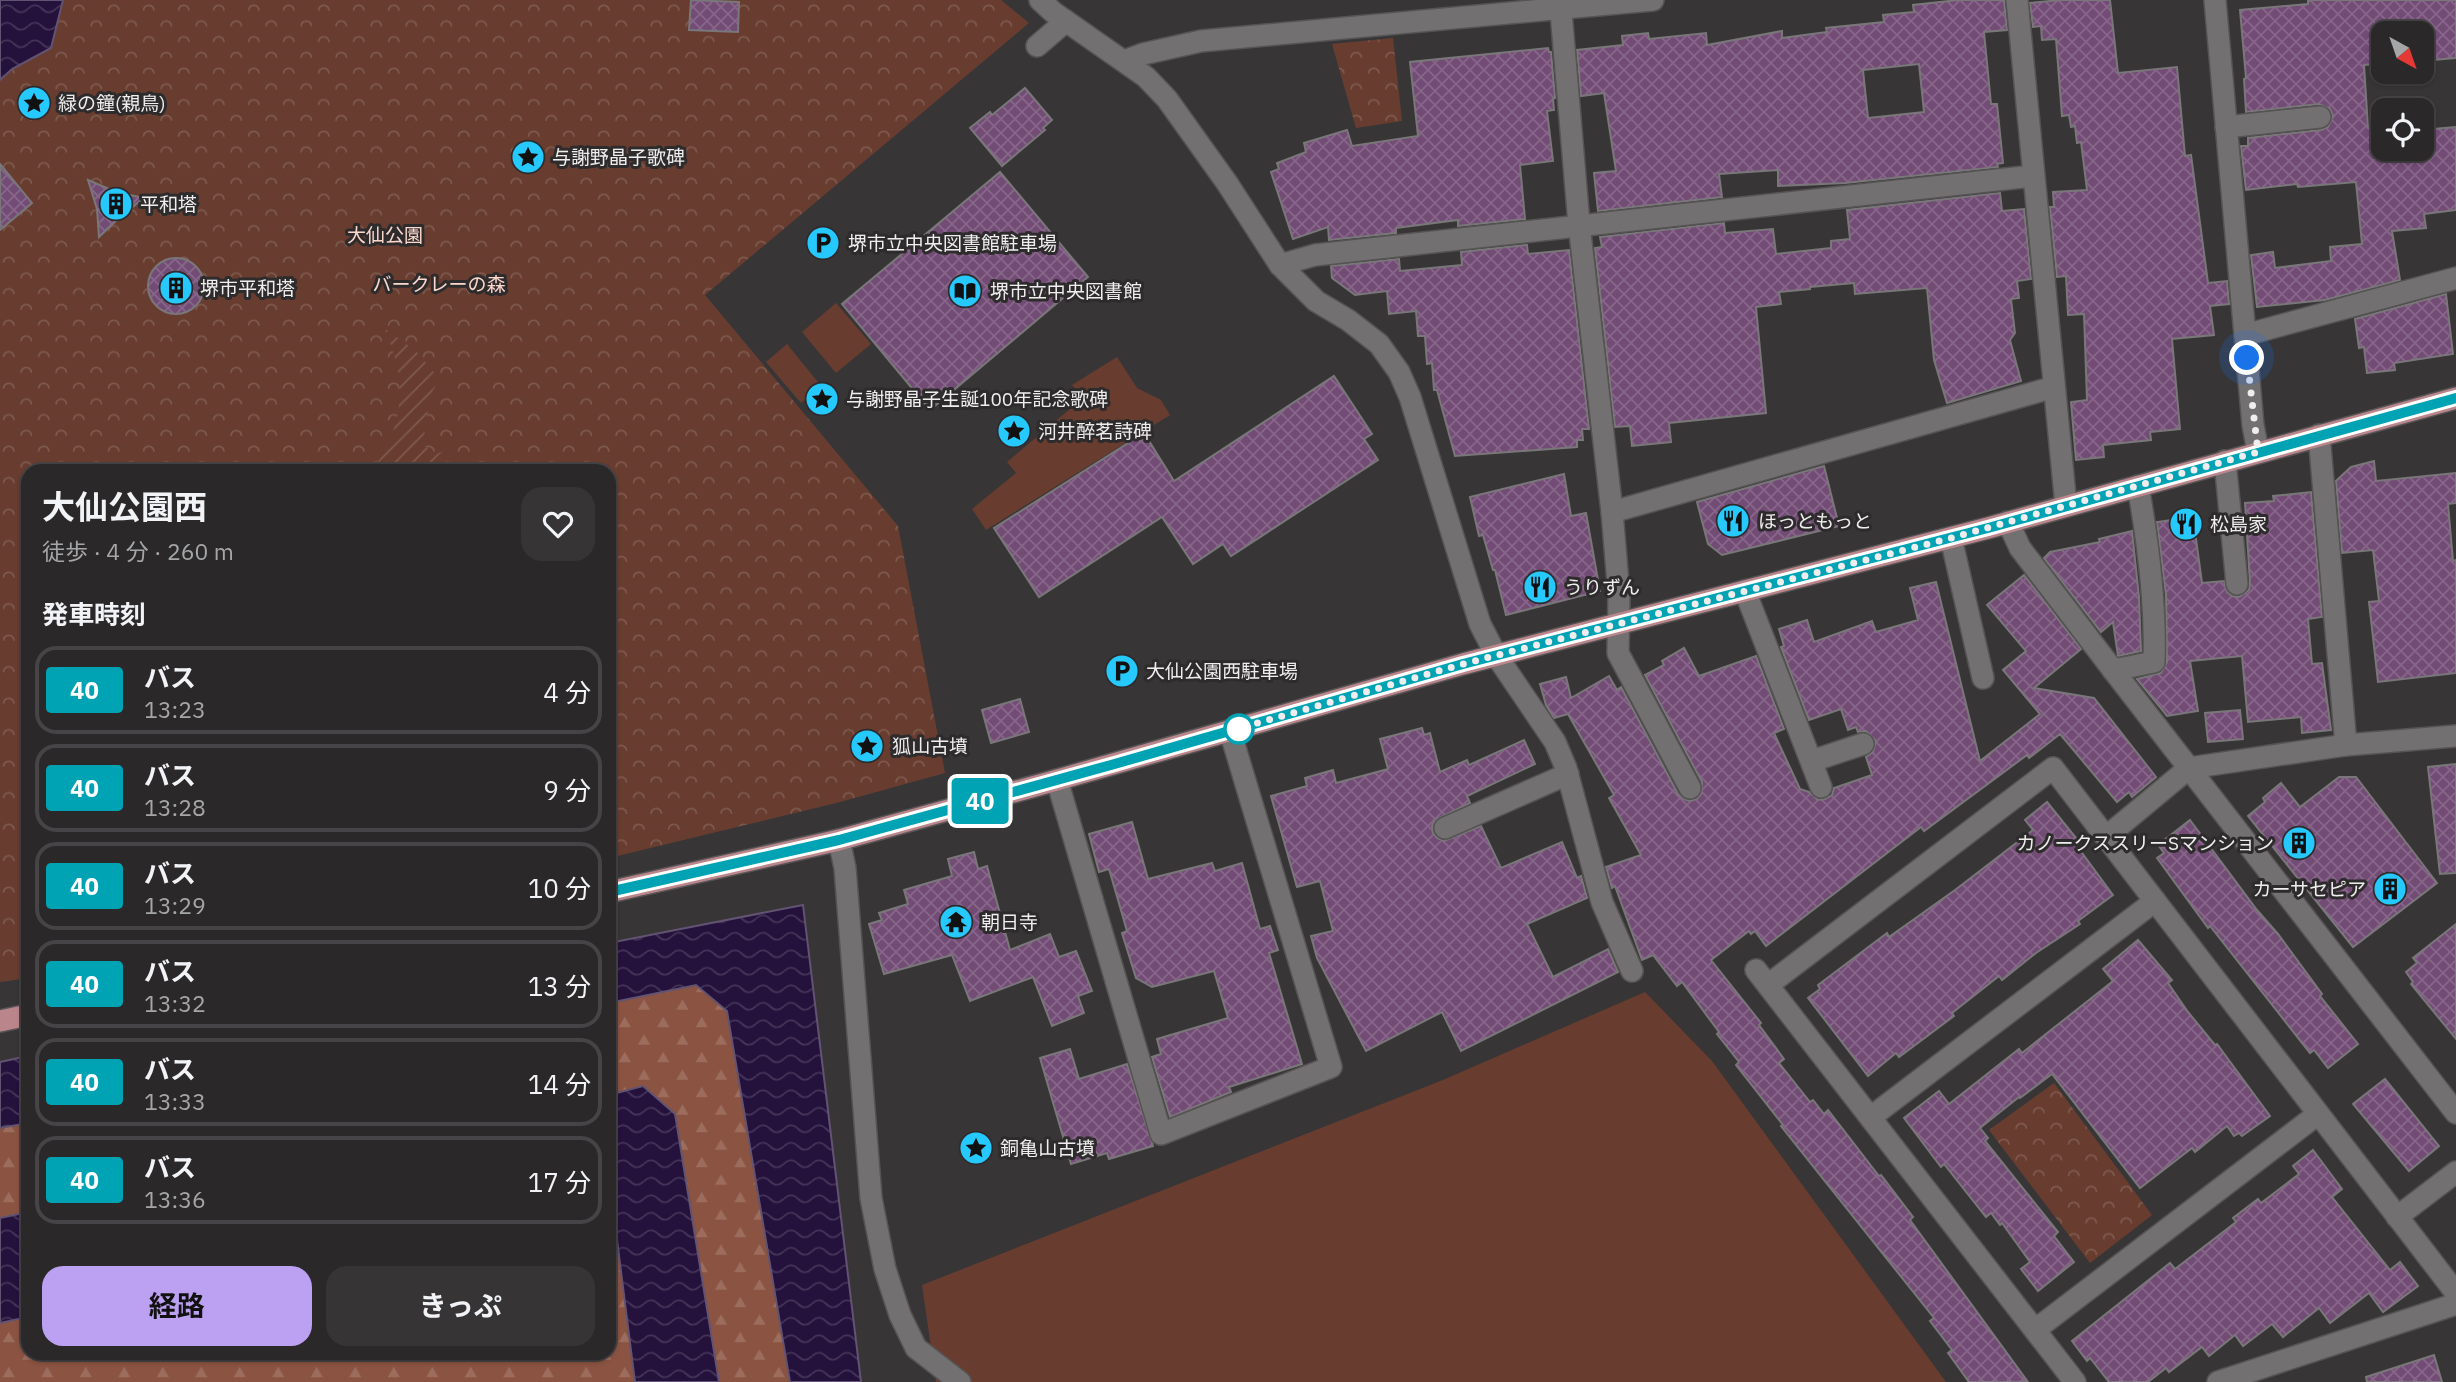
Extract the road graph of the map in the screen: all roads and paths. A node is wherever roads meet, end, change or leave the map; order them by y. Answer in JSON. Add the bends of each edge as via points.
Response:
{"nodes":[{"id":1,"x":1040,"y":0,"type":"edge"},
{"id":2,"x":1653,"y":0,"type":"edge"},
{"id":3,"x":2017,"y":0,"type":"edge"},
{"id":4,"x":2215,"y":0,"type":"edge"},
{"id":5,"x":1560,"y":4,"type":"edge"},
{"id":6,"x":1066,"y":21,"type":"junction"},
{"id":7,"x":1037,"y":46,"type":"dead end"},
{"id":8,"x":1124,"y":61,"type":"junction"},
{"id":9,"x":2320,"y":117,"type":"dead end"},
{"id":10,"x":2226,"y":127,"type":"junction"},
{"id":11,"x":2033,"y":176,"type":"junction"},
{"id":12,"x":1579,"y":224,"type":"junction"},
{"id":13,"x":1280,"y":265,"type":"junction"},
{"id":14,"x":2456,"y":278,"type":"edge"},
{"id":15,"x":2245,"y":335,"type":"junction"},
{"id":16,"x":2054,"y":387,"type":"junction"},
{"id":17,"x":2456,"y":398,"type":"edge"},
{"id":18,"x":2319,"y":435,"type":"junction"},
{"id":19,"x":2258,"y":452,"type":"junction"},
{"id":20,"x":2225,"y":461,"type":"junction"},
{"id":21,"x":2137,"y":486,"type":"junction"},
{"id":22,"x":2066,"y":506,"type":"junction"},
{"id":23,"x":1612,"y":512,"type":"junction"},
{"id":24,"x":2008,"y":522,"type":"junction"},
{"id":25,"x":1951,"y":538,"type":"junction"},
{"id":26,"x":2237,"y":584,"type":"dead end"},
{"id":27,"x":1745,"y":591,"type":"junction"},
{"id":28,"x":1619,"y":625,"type":"junction"},
{"id":29,"x":1496,"y":656,"type":"junction"},
{"id":30,"x":2113,"y":670,"type":"junction"},
{"id":31,"x":1983,"y":678,"type":"dead end"},
{"id":32,"x":1230,"y":731,"type":"junction"},
{"id":33,"x":2456,"y":736,"type":"edge"},
{"id":34,"x":1863,"y":744,"type":"dead end"},
{"id":35,"x":2346,"y":745,"type":"junction"},
{"id":36,"x":1812,"y":761,"type":"junction"},
{"id":37,"x":2189,"y":768,"type":"junction"},
{"id":38,"x":1568,"y":774,"type":"junction"},
{"id":39,"x":1057,"y":780,"type":"junction"},
{"id":40,"x":1822,"y":787,"type":"dead end"},
{"id":41,"x":1690,"y":788,"type":"dead end"},
{"id":42,"x":1445,"y":828,"type":"dead end"},
{"id":43,"x":2106,"y":836,"type":"junction"},
{"id":44,"x":839,"y":840,"type":"junction"},
{"id":45,"x":616,"y":890,"type":"edge"},
{"id":46,"x":2155,"y":901,"type":"junction"},
{"id":47,"x":1632,"y":971,"type":"dead end"},
{"id":48,"x":21,"y":1016,"type":"edge"},
{"id":49,"x":0,"y":1021,"type":"edge"},
{"id":50,"x":2456,"y":1112,"type":"edge"},
{"id":51,"x":2318,"y":1114,"type":"junction"},
{"id":52,"x":1871,"y":1117,"type":"junction"},
{"id":53,"x":2456,"y":1172,"type":"edge"},
{"id":54,"x":2397,"y":1217,"type":"junction"},
{"id":55,"x":2456,"y":1293,"type":"edge"},
{"id":56,"x":2456,"y":1304,"type":"edge"},
{"id":57,"x":2035,"y":1330,"type":"junction"},
{"id":58,"x":960,"y":1382,"type":"edge"},
{"id":59,"x":2075,"y":1382,"type":"edge"},
{"id":60,"x":2218,"y":1382,"type":"edge"}],
"edges":[{"from":1,"to":6,"type":"street"},
{"from":2,"to":5,"type":"street"},
{"from":3,"to":11,"type":"street"},
{"from":4,"to":10,"type":"street"},
{"from":5,"to":8,"type":"street","via":[[1200,41]]},
{"from":5,"to":12,"type":"street"},
{"from":6,"to":7,"type":"street"},
{"from":6,"to":8,"type":"street"},
{"from":8,"to":13,"type":"street","via":[[1167,99]]},
{"from":9,"to":10,"type":"street"},
{"from":10,"to":15,"type":"street"},
{"from":11,"to":12,"type":"street"},
{"from":11,"to":16,"type":"street"},
{"from":12,"to":13,"type":"street","via":[[1315,255]]},
{"from":12,"to":23,"type":"street"},
{"from":13,"to":29,"type":"street","via":[[1316,301],[1379,344],[1399,372],[1480,624]]},
{"from":14,"to":15,"type":"street"},
{"from":15,"to":19,"type":"street"},
{"from":16,"to":22,"type":"street"},
{"from":16,"to":23,"type":"street"},
{"from":17,"to":18,"type":"main road"},
{"from":18,"to":19,"type":"main road"},
{"from":18,"to":35,"type":"street"},
{"from":19,"to":20,"type":"main road"},
{"from":20,"to":21,"type":"main road"},
{"from":20,"to":26,"type":"street"},
{"from":21,"to":22,"type":"main road"},
{"from":21,"to":30,"type":"street","via":[[2148,563],[2154,662]]},
{"from":22,"to":24,"type":"main road"},
{"from":23,"to":28,"type":"street"},
{"from":24,"to":25,"type":"main road"},
{"from":24,"to":30,"type":"street","via":[[2020,548]]},
{"from":25,"to":27,"type":"main road"},
{"from":25,"to":31,"type":"street"},
{"from":27,"to":28,"type":"main road"},
{"from":27,"to":36,"type":"street"},
{"from":28,"to":29,"type":"main road"},
{"from":28,"to":41,"type":"street","via":[[1618,653]]},
{"from":29,"to":32,"type":"main road"},
{"from":29,"to":38,"type":"street","via":[[1548,731]]},
{"from":30,"to":37,"type":"street"},
{"from":32,"to":39,"type":"main road"},
{"from":32,"to":39,"type":"street","via":[[1331,1067],[1161,1134]]},
{"from":33,"to":35,"type":"street"},
{"from":34,"to":36,"type":"street"},
{"from":35,"to":37,"type":"street"},
{"from":36,"to":40,"type":"street"},
{"from":37,"to":43,"type":"street"},
{"from":37,"to":50,"type":"street"},
{"from":38,"to":42,"type":"street"},
{"from":38,"to":47,"type":"street","via":[[1602,902]]},
{"from":39,"to":44,"type":"main road"},
{"from":43,"to":46,"type":"street"},
{"from":43,"to":52,"type":"street","via":[[2053,768],[1762,978]]},
{"from":44,"to":45,"type":"main road"},
{"from":44,"to":58,"type":"street","via":[[871,1198],[885,1269],[916,1349]]},
{"from":46,"to":51,"type":"street"},
{"from":46,"to":52,"type":"street"},
{"from":48,"to":49,"type":"main road"},
{"from":51,"to":54,"type":"street"},
{"from":51,"to":57,"type":"street"},
{"from":52,"to":57,"type":"street"},
{"from":53,"to":54,"type":"street"},
{"from":54,"to":55,"type":"street"},
{"from":56,"to":60,"type":"street"},
{"from":57,"to":59,"type":"street"}]}
